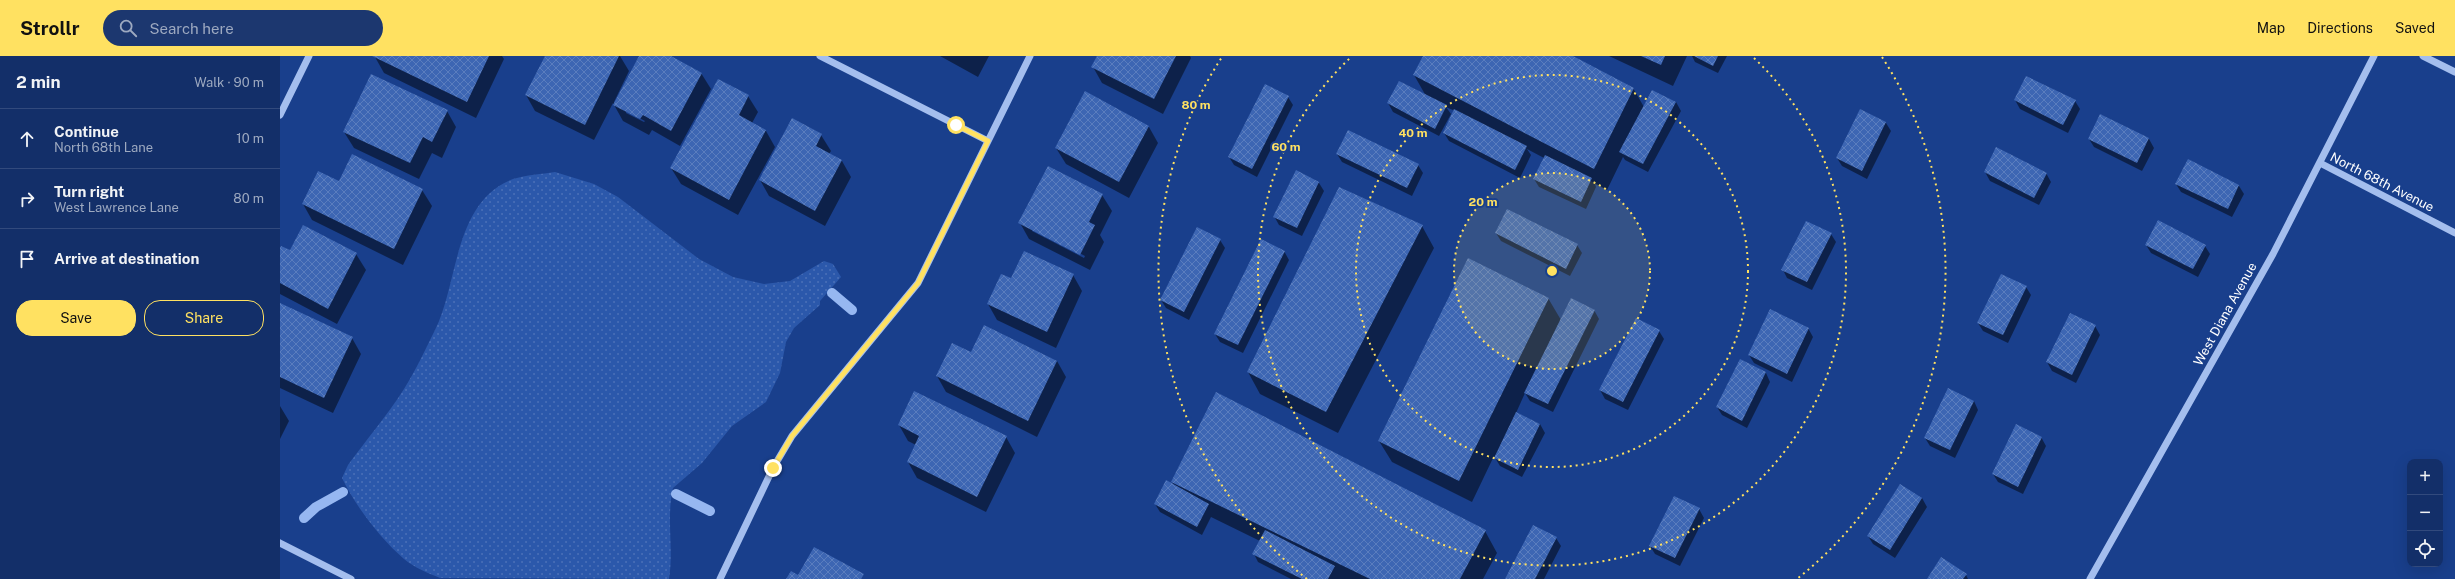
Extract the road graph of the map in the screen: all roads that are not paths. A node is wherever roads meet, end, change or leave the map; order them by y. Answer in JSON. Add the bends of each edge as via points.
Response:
{"nodes":[{"id":1,"x":309,"y":56,"type":"edge"},
{"id":2,"x":820,"y":56,"type":"edge"},
{"id":3,"x":1030,"y":56,"type":"edge"},
{"id":4,"x":2374,"y":56,"type":"edge"},
{"id":5,"x":2422,"y":56,"type":"edge"},
{"id":6,"x":2455,"y":72,"type":"edge"},
{"id":7,"x":280,"y":115,"type":"edge"},
{"id":8,"x":988,"y":141,"type":"junction"},
{"id":9,"x":2320,"y":164,"type":"junction"},
{"id":10,"x":2455,"y":233,"type":"edge"},
{"id":11,"x":280,"y":543,"type":"edge"},
{"id":12,"x":351,"y":579,"type":"edge"},
{"id":13,"x":720,"y":579,"type":"edge"},
{"id":14,"x":2090,"y":579,"type":"edge"}],
"edges":[{"from":1,"to":7,"type":"street"},
{"from":2,"to":8,"type":"street"},
{"from":3,"to":8,"type":"street"},
{"from":4,"to":9,"type":"street","name":"West Diana Avenue"},
{"from":5,"to":6,"type":"street"},
{"from":8,"to":13,"type":"street","via":[[918,283],[792,436],[773,468]]},
{"from":9,"to":10,"type":"street","name":"North 68th Avenue"},
{"from":9,"to":14,"type":"street","name":"West Diana Avenue","via":[[2273,254]]},
{"from":11,"to":12,"type":"street"}]}
